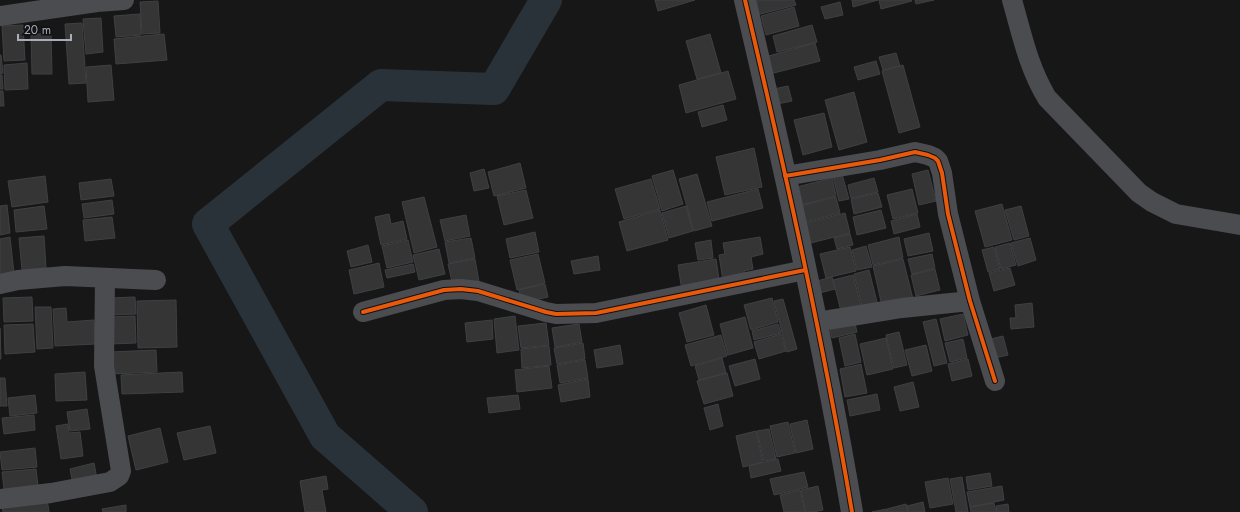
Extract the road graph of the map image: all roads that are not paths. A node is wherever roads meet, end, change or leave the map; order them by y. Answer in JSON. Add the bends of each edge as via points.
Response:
{"nodes":[{"id":1,"x":124,"y":0,"type":"edge"},
{"id":2,"x":745,"y":0,"type":"edge"},
{"id":3,"x":1012,"y":0,"type":"edge"},
{"id":4,"x":97,"y":1,"type":"edge"},
{"id":5,"x":0,"y":16,"type":"edge"},
{"id":6,"x":785,"y":176,"type":"junction"},
{"id":7,"x":1240,"y":225,"type":"edge"},
{"id":8,"x":805,"y":270,"type":"junction"},
{"id":9,"x":105,"y":278,"type":"junction"},
{"id":10,"x":156,"y":280,"type":"dead end"},
{"id":11,"x":0,"y":284,"type":"edge"},
{"id":12,"x":970,"y":301,"type":"junction"},
{"id":13,"x":363,"y":312,"type":"dead end"},
{"id":14,"x":816,"y":322,"type":"junction"},
{"id":15,"x":995,"y":381,"type":"dead end"},
{"id":16,"x":0,"y":499,"type":"edge"},
{"id":17,"x":852,"y":512,"type":"edge"}],
"edges":[{"from":1,"to":4,"type":"street"},
{"from":2,"to":6,"type":"street"},
{"from":3,"to":7,"type":"street","via":[[1036,81],[1047,98],[1139,193],[1176,214]]},
{"from":4,"to":5,"type":"street"},
{"from":6,"to":8,"type":"street"},
{"from":6,"to":12,"type":"street","via":[[915,152],[935,158],[942,173],[948,214]]},
{"from":8,"to":13,"type":"street","via":[[596,313],[556,314],[478,291],[461,289],[444,290]]},
{"from":8,"to":14,"type":"street"},
{"from":9,"to":10,"type":"street"},
{"from":9,"to":11,"type":"street","via":[[65,276]]},
{"from":9,"to":16,"type":"street","via":[[104,366],[121,471],[119,476],[110,482]]},
{"from":12,"to":14,"type":"street","via":[[902,308]]},
{"from":12,"to":15,"type":"street"},
{"from":14,"to":17,"type":"street"}]}
